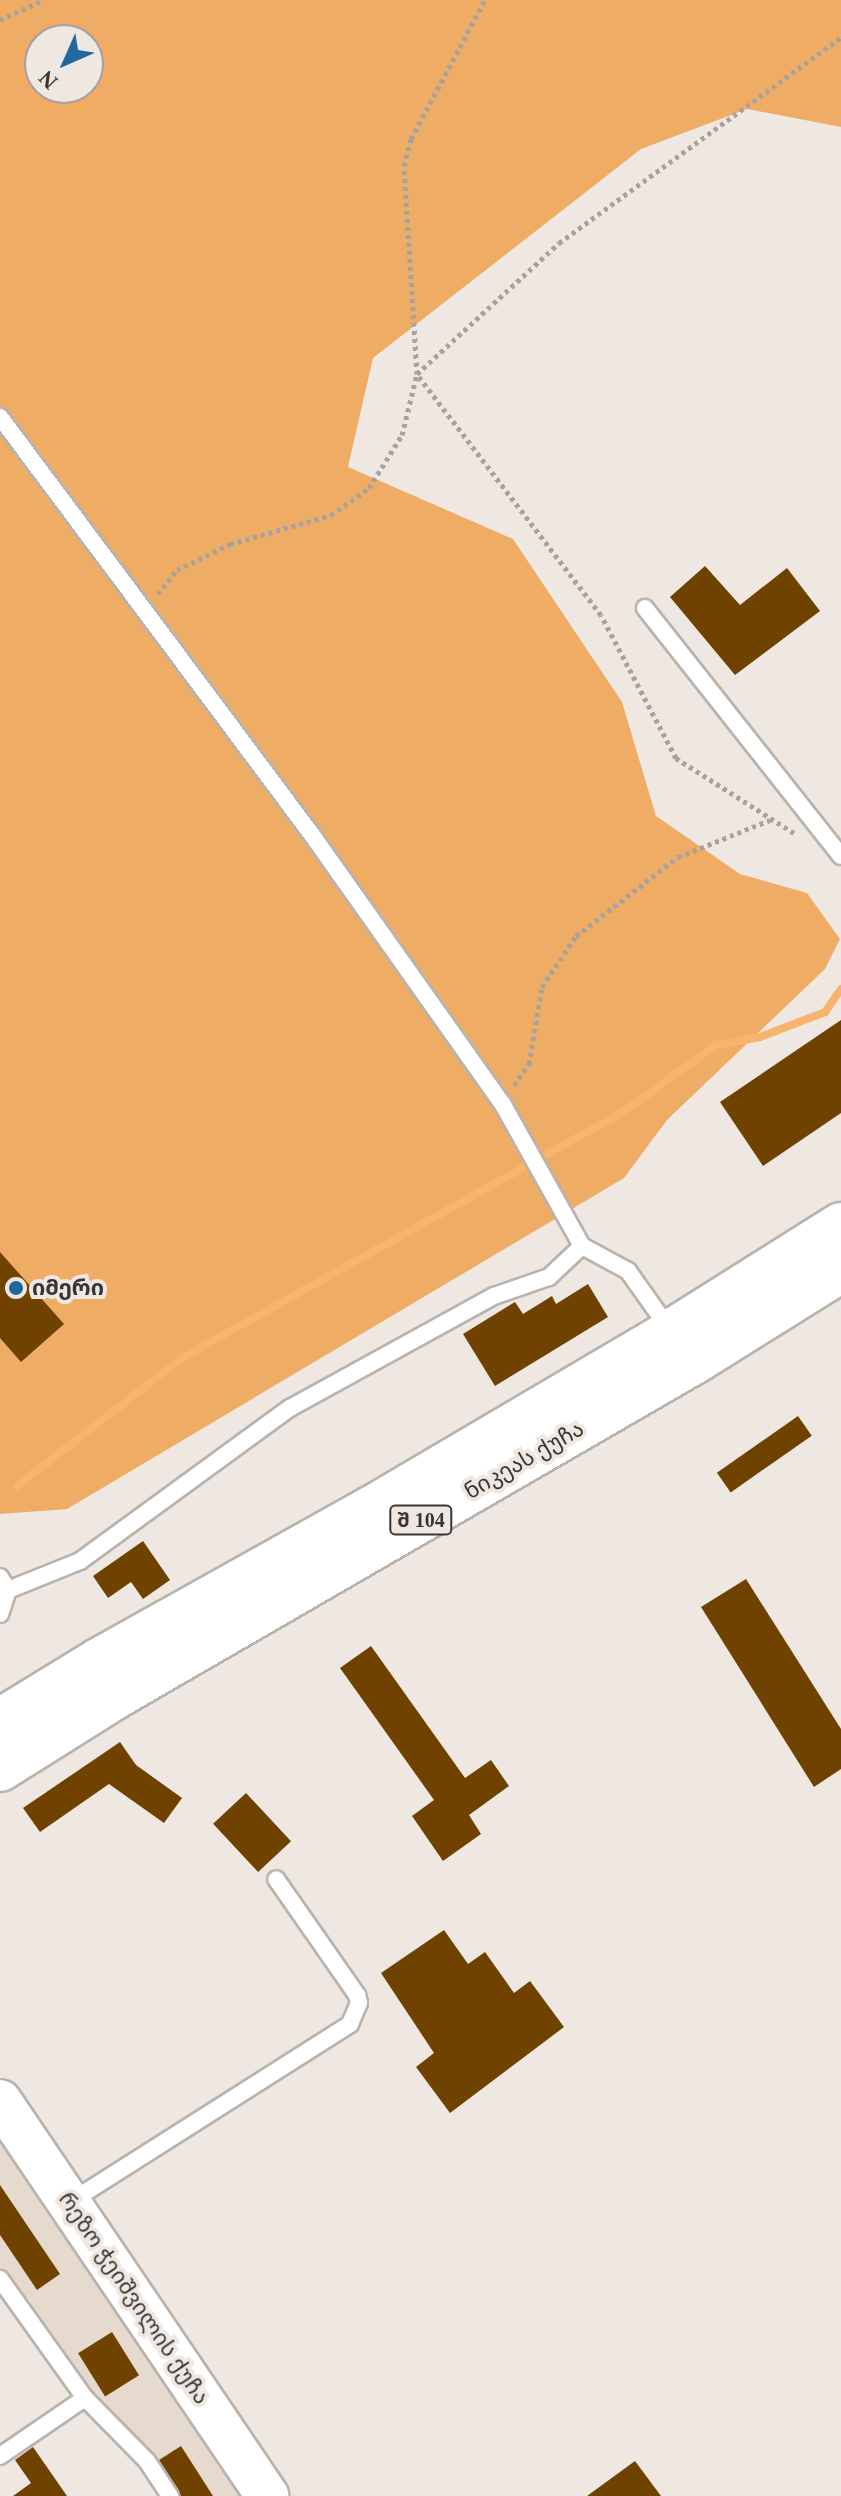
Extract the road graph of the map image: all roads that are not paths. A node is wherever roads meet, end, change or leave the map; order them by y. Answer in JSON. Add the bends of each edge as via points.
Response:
{"nodes":[{"id":1,"x":0,"y":417,"type":"edge"},
{"id":2,"x":645,"y":608,"type":"dead end"},
{"id":3,"x":841,"y":856,"type":"edge"},
{"id":4,"x":841,"y":1225,"type":"edge"},
{"id":5,"x":582,"y":1246,"type":"junction"},
{"id":6,"x":841,"y":1270,"type":"edge"},
{"id":7,"x":671,"y":1332,"type":"junction"},
{"id":8,"x":4,"y":1584,"type":"edge"},
{"id":9,"x":0,"y":1614,"type":"edge"},
{"id":10,"x":0,"y":1721,"type":"edge"},
{"id":11,"x":0,"y":1769,"type":"edge"},
{"id":12,"x":276,"y":1879,"type":"dead end"},
{"id":13,"x":0,"y":2101,"type":"edge"},
{"id":14,"x":69,"y":2202,"type":"junction"},
{"id":15,"x":0,"y":2279,"type":"edge"},
{"id":16,"x":85,"y":2398,"type":"junction"},
{"id":17,"x":0,"y":2456,"type":"edge"},
{"id":18,"x":170,"y":2496,"type":"edge"},
{"id":19,"x":267,"y":2496,"type":"edge"}],
"edges":[{"from":1,"to":5,"type":"lane","via":[[312,835],[502,1103]]},
{"from":2,"to":3,"type":"lane"},
{"from":4,"to":7,"type":"main road","name":"ნიკეას ქუჩა","number":"შ 104"},
{"from":5,"to":7,"type":"lane","via":[[628,1271]]},
{"from":5,"to":8,"type":"lane","via":[[549,1277],[494,1296],[290,1408],[80,1561]]},
{"from":6,"to":11,"type":"main road","name":"ნიკეას ქუჩა","number":"შ 104"},
{"from":7,"to":10,"type":"main road","name":"ნიკეას ქუჩა","number":"შ 104"},
{"from":8,"to":9,"type":"lane"},
{"from":12,"to":14,"type":"lane","via":[[357,1995],[350,2024]]},
{"from":13,"to":14,"type":"main road","name":"რეზო ჭეიშვილის ქუჩა"},
{"from":14,"to":19,"type":"main road","name":"რეზო ჭეიშვილის ქუჩა"},
{"from":15,"to":16,"type":"lane"},
{"from":16,"to":17,"type":"lane"},
{"from":16,"to":18,"type":"lane","via":[[147,2461]]}]}
